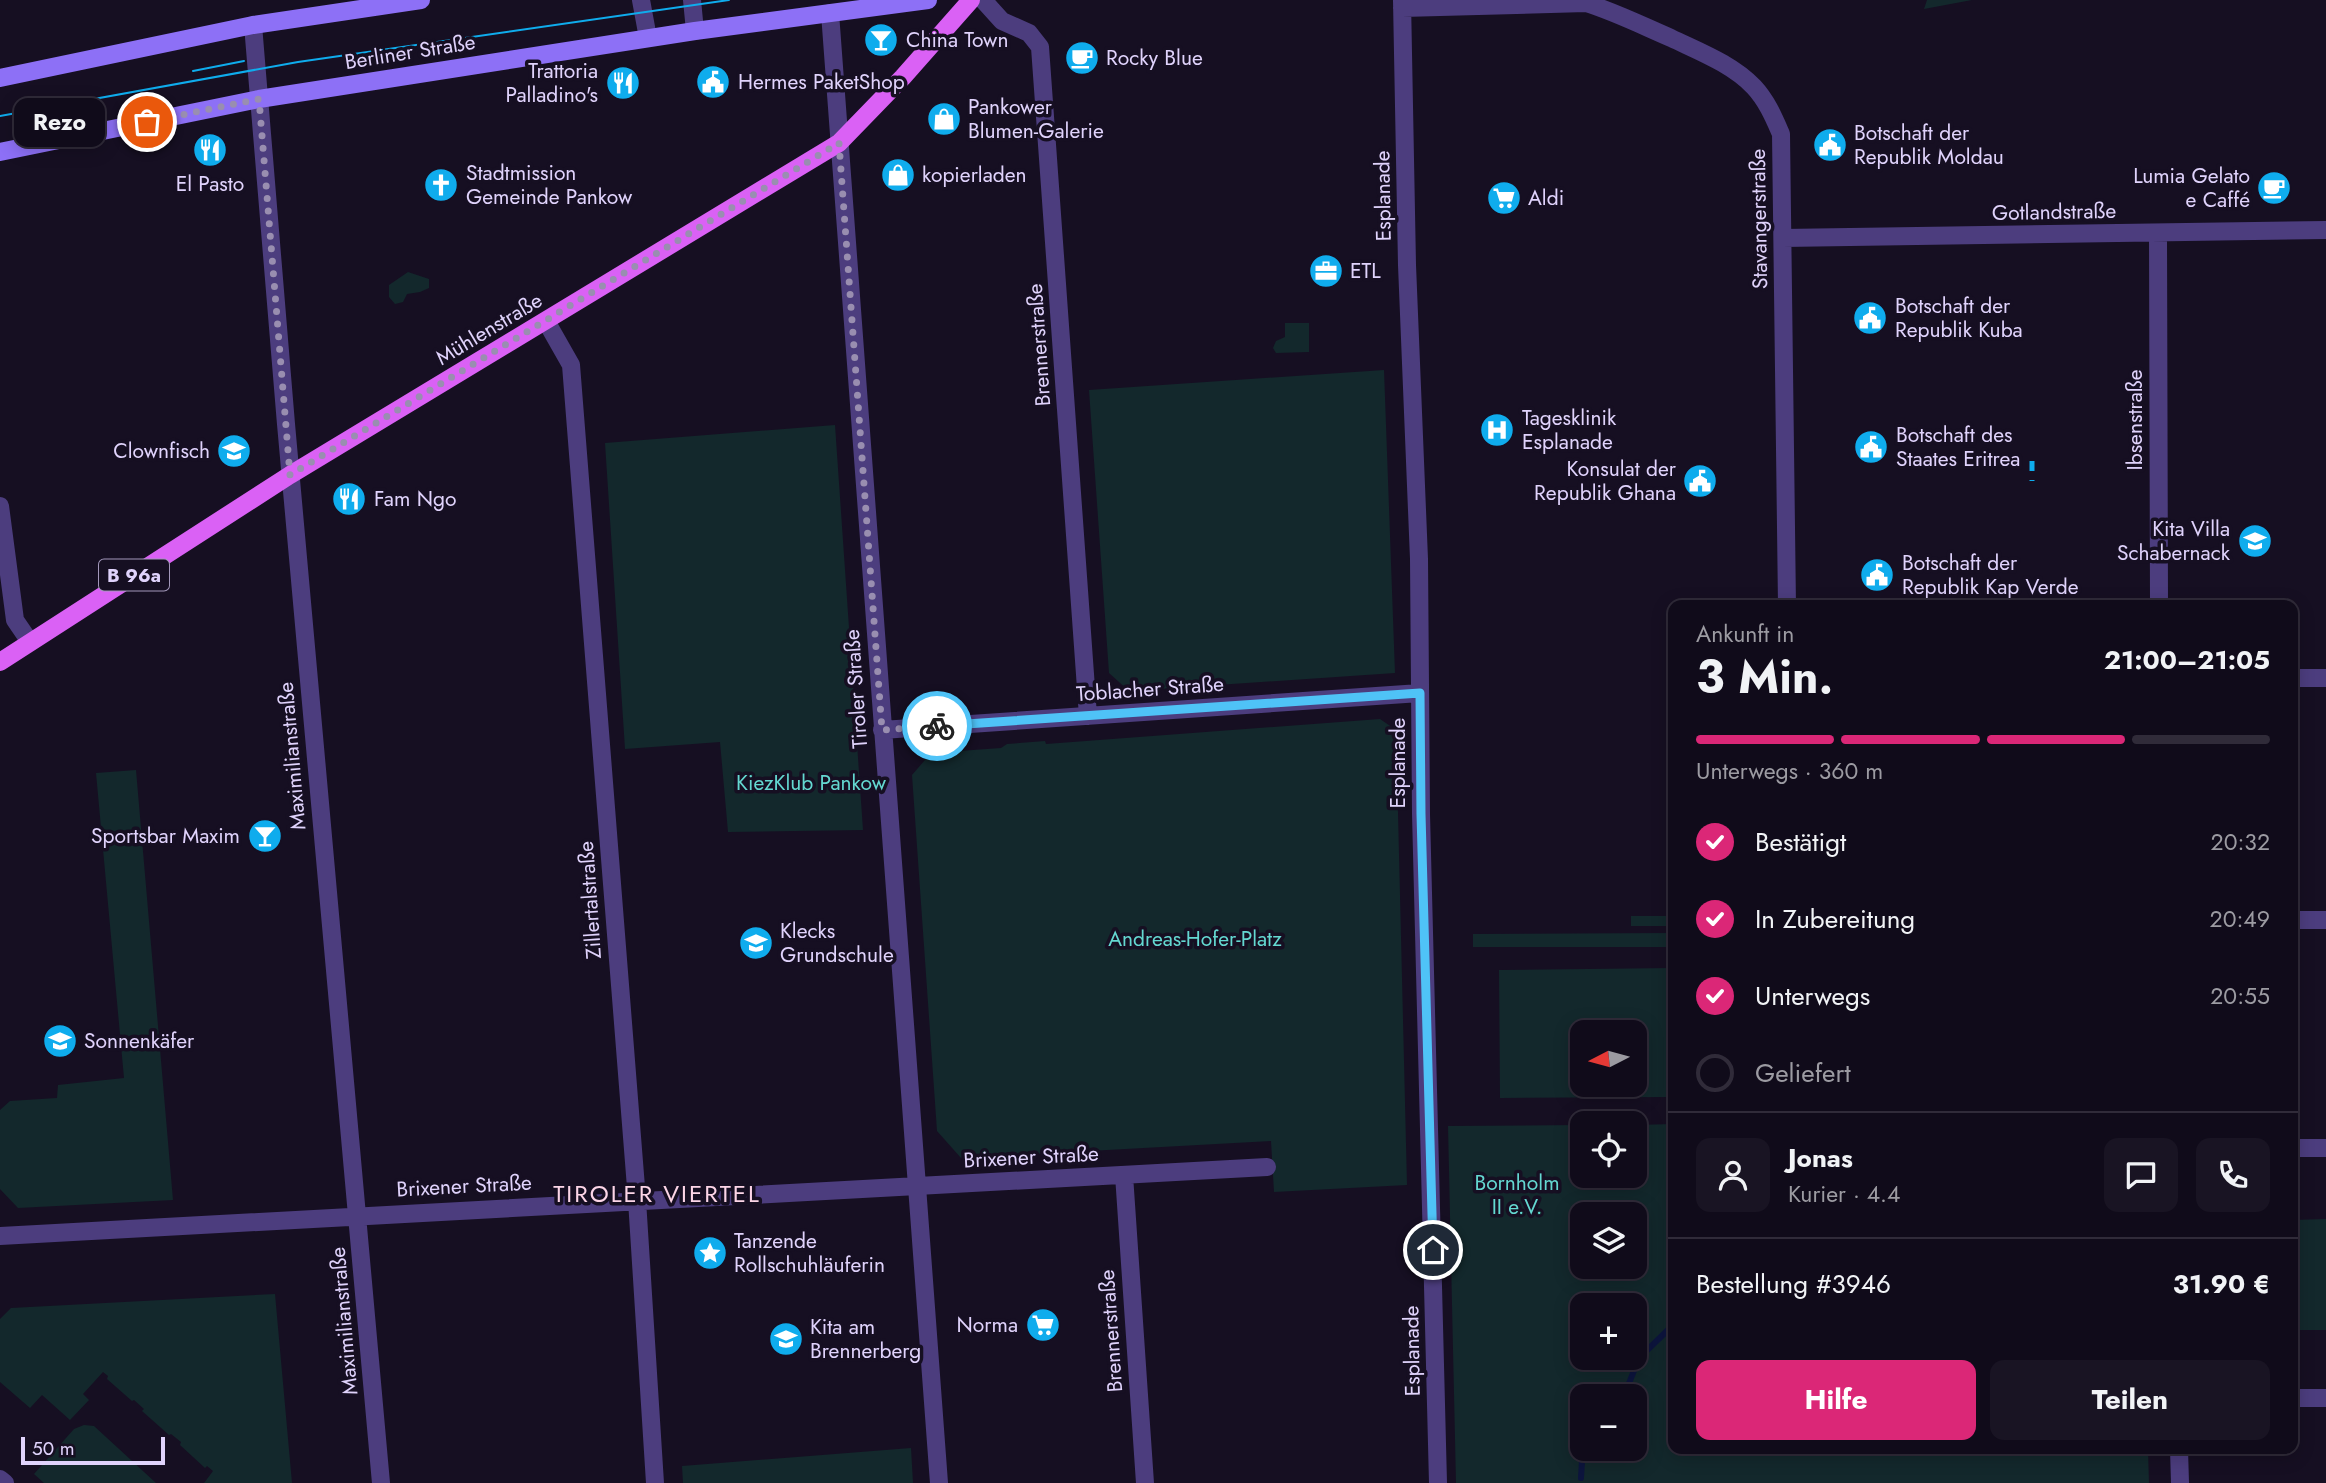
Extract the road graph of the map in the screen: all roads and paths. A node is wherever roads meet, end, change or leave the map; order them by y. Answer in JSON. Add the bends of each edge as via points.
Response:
{"nodes":[{"id":1,"x":421,"y":0,"type":"edge"},
{"id":2,"x":641,"y":0,"type":"edge"},
{"id":3,"x":692,"y":0,"type":"edge"},
{"id":4,"x":928,"y":0,"type":"edge"},
{"id":5,"x":971,"y":0,"type":"edge"},
{"id":6,"x":983,"y":0,"type":"edge"},
{"id":7,"x":1402,"y":4,"type":"edge"},
{"id":8,"x":830,"y":13,"type":"junction"},
{"id":9,"x":253,"y":25,"type":"junction"},
{"id":10,"x":695,"y":31,"type":"junction"},
{"id":11,"x":648,"y":38,"type":"junction"},
{"id":12,"x":0,"y":78,"type":"edge"},
{"id":13,"x":259,"y":99,"type":"junction"},
{"id":14,"x":839,"y":143,"type":"junction"},
{"id":15,"x":0,"y":152,"type":"edge"},
{"id":16,"x":2326,"y":230,"type":"edge"},
{"id":17,"x":2158,"y":234,"type":"junction"},
{"id":18,"x":1783,"y":238,"type":"junction"},
{"id":19,"x":546,"y":321,"type":"junction"},
{"id":20,"x":290,"y":475,"type":"junction"},
{"id":21,"x":0,"y":506,"type":"edge"},
{"id":22,"x":1787,"y":600,"type":"edge"},
{"id":23,"x":2159,"y":600,"type":"edge"},
{"id":24,"x":30,"y":642,"type":"junction"},
{"id":25,"x":0,"y":662,"type":"edge"},
{"id":26,"x":2298,"y":678,"type":"edge"},
{"id":27,"x":2326,"y":678,"type":"edge"},
{"id":28,"x":1420,"y":693,"type":"junction"},
{"id":29,"x":1088,"y":716,"type":"junction"},
{"id":30,"x":882,"y":730,"type":"junction"},
{"id":31,"x":2298,"y":920,"type":"edge"},
{"id":32,"x":2326,"y":920,"type":"edge"},
{"id":33,"x":2298,"y":1148,"type":"edge"},
{"id":34,"x":2326,"y":1148,"type":"edge"},
{"id":35,"x":1267,"y":1167,"type":"dead end"},
{"id":36,"x":1124,"y":1175,"type":"junction"},
{"id":37,"x":916,"y":1186,"type":"junction"},
{"id":38,"x":637,"y":1200,"type":"junction"},
{"id":39,"x":357,"y":1215,"type":"junction"},
{"id":40,"x":0,"y":1236,"type":"edge"},
{"id":41,"x":2298,"y":1398,"type":"edge"},
{"id":42,"x":2326,"y":1398,"type":"edge"},
{"id":43,"x":2179,"y":1454,"type":"edge"},
{"id":44,"x":0,"y":1479,"type":"edge"},
{"id":45,"x":5,"y":1483,"type":"edge"},
{"id":46,"x":381,"y":1483,"type":"edge"},
{"id":47,"x":655,"y":1483,"type":"edge"},
{"id":48,"x":939,"y":1483,"type":"edge"},
{"id":49,"x":1145,"y":1483,"type":"edge"},
{"id":50,"x":1438,"y":1483,"type":"edge"},
{"id":51,"x":2180,"y":1483,"type":"edge"}],
"edges":[{"from":1,"to":9,"type":"main road"},
{"from":2,"to":11,"type":"street"},
{"from":3,"to":10,"type":"street"},
{"from":4,"to":8,"type":"main road","name":"Berliner Straße"},
{"from":5,"to":14,"type":"main road","name":"Mühlenstraße","number":"B 96a"},
{"from":6,"to":29,"type":"street","name":"Brennerstraße","via":[[1002,21],[1030,33],[1040,47]]},
{"from":7,"to":18,"type":"street","name":"Stavangerstraße","via":[[1586,3],[1716,59],[1755,89],[1781,134]]},
{"from":7,"to":28,"type":"street","name":"Esplanade"},
{"from":8,"to":10,"type":"main road","name":"Berliner Straße"},
{"from":8,"to":14,"type":"street"},
{"from":9,"to":12,"type":"main road"},
{"from":9,"to":13,"type":"street","name":"Maximilianstraße"},
{"from":10,"to":11,"type":"main road","name":"Berliner Straße"},
{"from":11,"to":13,"type":"main road","name":"Berliner Straße"},
{"from":13,"to":15,"type":"main road","name":"Berliner Straße"},
{"from":13,"to":20,"type":"street","name":"Maximilianstraße"},
{"from":14,"to":19,"type":"main road","name":"Mühlenstraße","number":"B 96a"},
{"from":14,"to":30,"type":"street","name":"Tiroler Straße"},
{"from":16,"to":17,"type":"street","name":"Gotlandstraße"},
{"from":17,"to":18,"type":"street","name":"Gotlandstraße"},
{"from":17,"to":23,"type":"street","name":"Ibsenstraße"},
{"from":18,"to":22,"type":"street","name":"Stavangerstraße"},
{"from":19,"to":20,"type":"main road","name":"Mühlenstraße","number":"B 96a"},
{"from":19,"to":38,"type":"street","name":"Zillertalstraße","via":[[571,365]]},
{"from":20,"to":24,"type":"main road","name":"Mühlenstraße","number":"B 96a"},
{"from":20,"to":39,"type":"street","name":"Maximilianstraße"},
{"from":21,"to":24,"type":"street","via":[[15,620]]},
{"from":24,"to":25,"type":"main road","name":"Mühlenstraße","number":"B 96a"},
{"from":26,"to":27,"type":"street"},
{"from":28,"to":29,"type":"street","name":"Toblacher Straße"},
{"from":28,"to":50,"type":"street","name":"Esplanade"},
{"from":29,"to":30,"type":"street","name":"Toblacher Straße"},
{"from":30,"to":37,"type":"street","name":"Tiroler Straße"},
{"from":31,"to":32,"type":"street"},
{"from":33,"to":34,"type":"street"},
{"from":35,"to":36,"type":"street","name":"Brixener Straße"},
{"from":36,"to":37,"type":"street","name":"Brixener Straße"},
{"from":36,"to":49,"type":"street","name":"Brennerstraße"},
{"from":37,"to":38,"type":"street","name":"Brixener Straße"},
{"from":37,"to":48,"type":"street","name":"Tiroler Straße"},
{"from":38,"to":39,"type":"street","name":"Brixener Straße"},
{"from":38,"to":47,"type":"street","name":"Zillertalstraße"},
{"from":39,"to":40,"type":"street","name":"Brixener Straße"},
{"from":39,"to":46,"type":"street","name":"Maximilianstraße"},
{"from":41,"to":42,"type":"street"},
{"from":43,"to":51,"type":"street"},
{"from":44,"to":45,"type":"street"}]}
